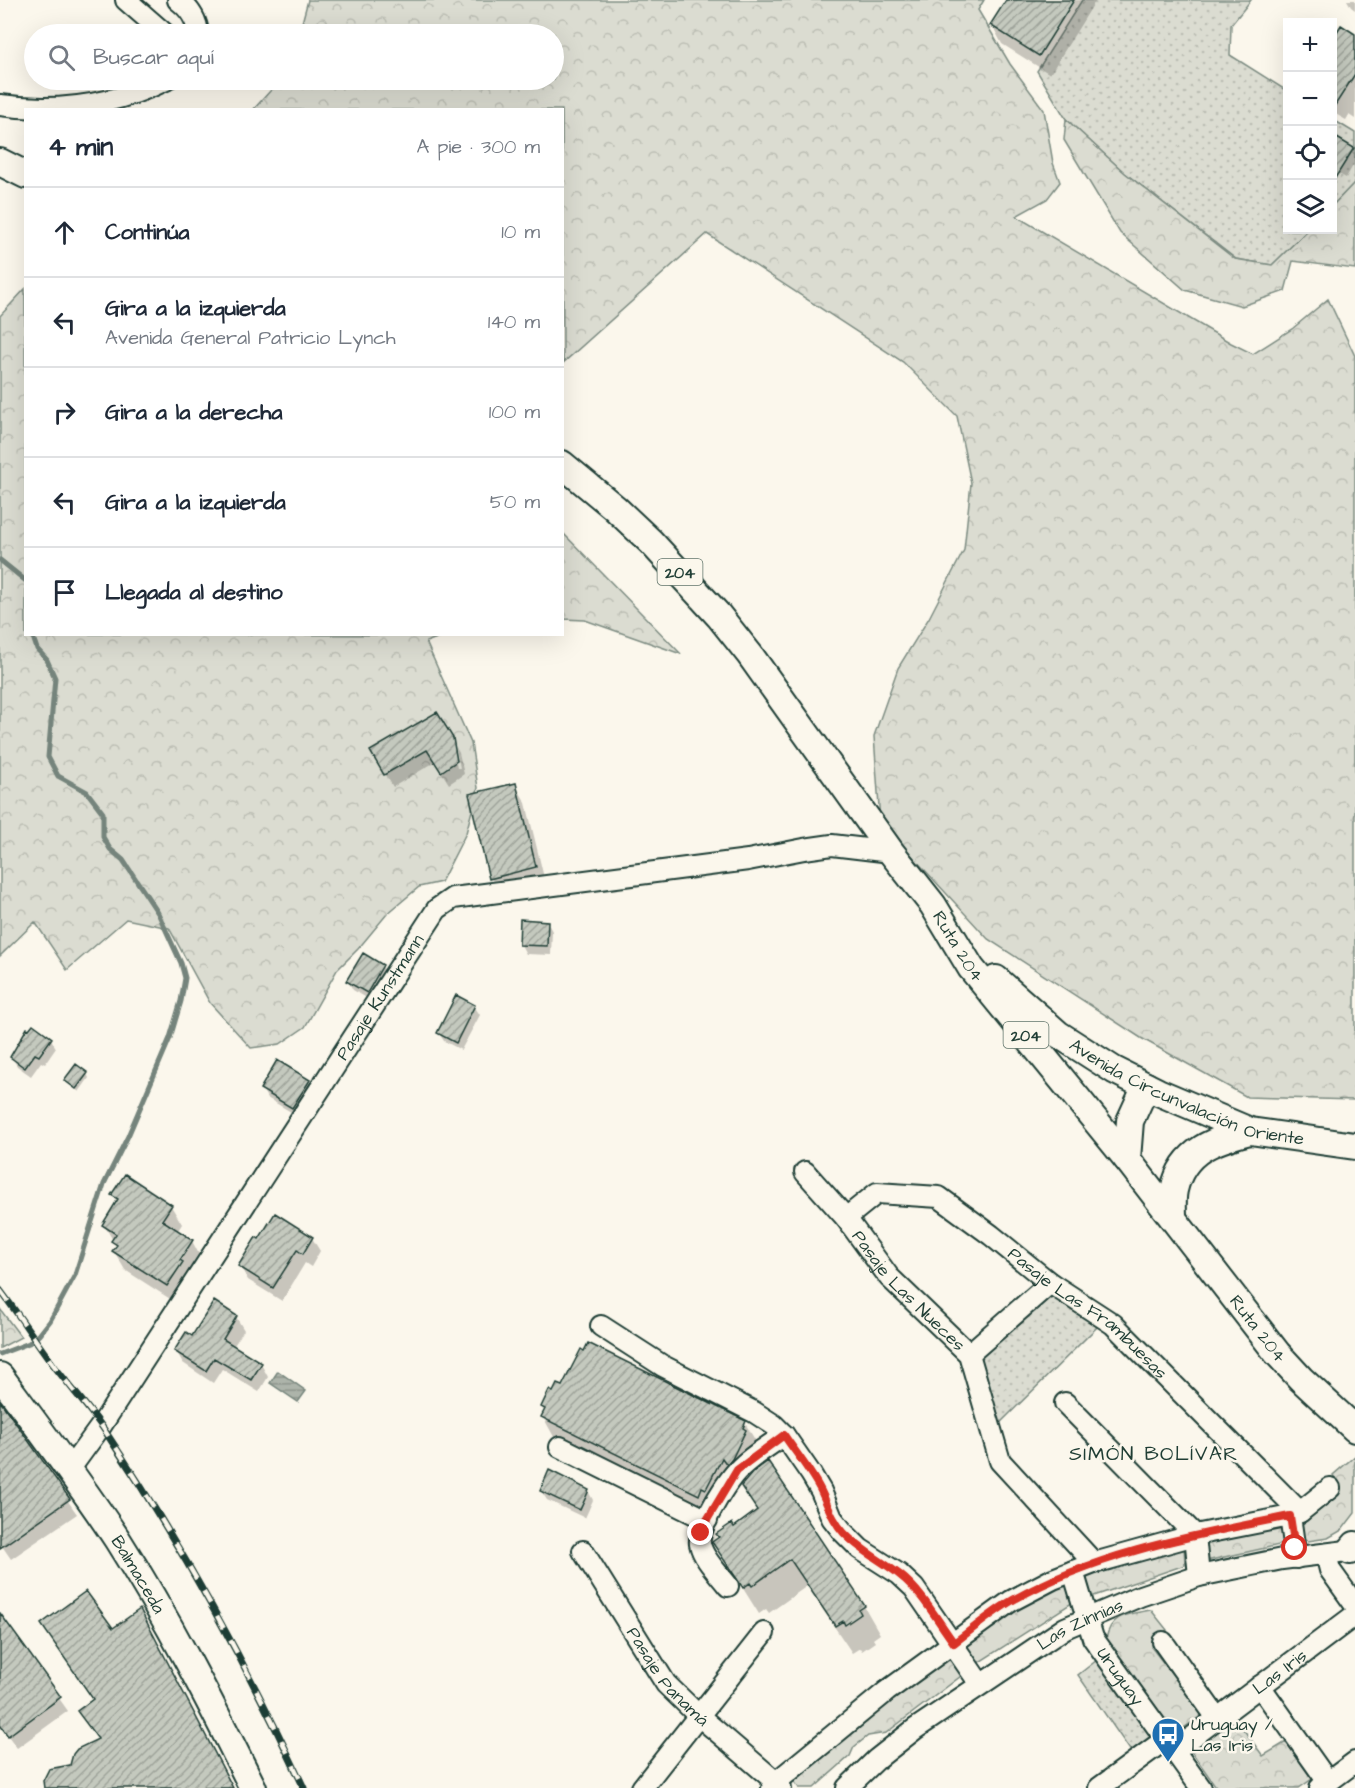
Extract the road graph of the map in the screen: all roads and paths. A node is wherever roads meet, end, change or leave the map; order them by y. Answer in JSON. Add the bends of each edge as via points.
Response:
{"nodes":[{"id":1,"x":126,"y":0,"type":"edge"},
{"id":2,"x":178,"y":0,"type":"edge"},
{"id":3,"x":154,"y":24,"type":"edge"},
{"id":4,"x":196,"y":24,"type":"edge"},
{"id":5,"x":142,"y":90,"type":"edge"},
{"id":6,"x":0,"y":105,"type":"edge"},
{"id":7,"x":42,"y":108,"type":"edge"},
{"id":8,"x":42,"y":108,"type":"edge"},
{"id":9,"x":564,"y":466,"type":"edge"},
{"id":10,"x":891,"y":852,"type":"junction"},
{"id":11,"x":933,"y":905,"type":"junction"},
{"id":12,"x":1146,"y":1086,"type":"junction"},
{"id":13,"x":1250,"y":1131,"type":"junction"},
{"id":14,"x":1355,"y":1146,"type":"edge"},
{"id":15,"x":1127,"y":1159,"type":"junction"},
{"id":16,"x":805,"y":1172,"type":"dead end"},
{"id":17,"x":846,"y":1218,"type":"junction"},
{"id":18,"x":1173,"y":1218,"type":"junction"},
{"id":19,"x":1050,"y":1283,"type":"junction"},
{"id":20,"x":601,"y":1326,"type":"dead end"},
{"id":21,"x":969,"y":1354,"type":"junction"},
{"id":22,"x":0,"y":1376,"type":"edge"},
{"id":23,"x":1065,"y":1403,"type":"dead end"},
{"id":24,"x":1355,"y":1429,"type":"edge"},
{"id":25,"x":784,"y":1435,"type":"junction"},
{"id":26,"x":560,"y":1447,"type":"dead end"},
{"id":27,"x":69,"y":1470,"type":"junction"},
{"id":28,"x":1330,"y":1488,"type":"dead end"},
{"id":29,"x":1295,"y":1514,"type":"junction"},
{"id":30,"x":707,"y":1520,"type":"junction"},
{"id":31,"x":1196,"y":1535,"type":"junction"},
{"id":32,"x":1347,"y":1550,"type":"edge"},
{"id":33,"x":582,"y":1551,"type":"dead end"},
{"id":34,"x":1296,"y":1558,"type":"junction"},
{"id":35,"x":1094,"y":1563,"type":"junction"},
{"id":36,"x":1073,"y":1571,"type":"junction"},
{"id":37,"x":1200,"y":1576,"type":"junction"},
{"id":38,"x":728,"y":1586,"type":"dead end"},
{"id":39,"x":1355,"y":1605,"type":"edge"},
{"id":40,"x":1355,"y":1615,"type":"edge"},
{"id":41,"x":1086,"y":1618,"type":"junction"},
{"id":42,"x":764,"y":1632,"type":"dead end"},
{"id":43,"x":1163,"y":1642,"type":"dead end"},
{"id":44,"x":954,"y":1643,"type":"junction"},
{"id":45,"x":980,"y":1684,"type":"junction"},
{"id":46,"x":1260,"y":1686,"type":"junction"},
{"id":47,"x":699,"y":1716,"type":"junction"},
{"id":48,"x":1217,"y":1718,"type":"junction"},
{"id":49,"x":1170,"y":1745,"type":"junction"},
{"id":50,"x":1353,"y":1768,"type":"edge"},
{"id":51,"x":1324,"y":1785,"type":"edge"},
{"id":52,"x":776,"y":1786,"type":"edge"},
{"id":53,"x":253,"y":1788,"type":"edge"},
{"id":54,"x":642,"y":1788,"type":"edge"},
{"id":55,"x":848,"y":1788,"type":"edge"},
{"id":56,"x":1099,"y":1788,"type":"edge"},
{"id":57,"x":1201,"y":1788,"type":"edge"}],
"edges":[{"from":1,"to":3,"type":"street"},
{"from":2,"to":4,"type":"street"},
{"from":5,"to":7,"type":"street","via":[[89,104]]},
{"from":6,"to":8,"type":"street"},
{"from":9,"to":10,"type":"main road","name":"Ruta 204","number":"204","via":[[651,542],[719,616]]},
{"from":10,"to":11,"type":"main road","name":"Ruta 204","number":"204"},
{"from":10,"to":27,"type":"street","name":"Pasaje Kunstmann","via":[[832,845],[736,862],[453,898],[437,909]]},
{"from":11,"to":12,"type":"main road","name":"Avenida Circunvalación Oriente","via":[[995,978],[1058,1034],[1113,1070]]},
{"from":11,"to":15,"type":"main road","name":"Ruta 204","number":"204","via":[[972,968]]},
{"from":12,"to":13,"type":"main road","name":"Avenida Circunvalación Oriente"},
{"from":12,"to":15,"type":"main road","via":[[1130,1121]]},
{"from":13,"to":14,"type":"main road","name":"Avenida Circunvalación Oriente"},
{"from":13,"to":18,"type":"main road","via":[[1204,1146],[1191,1157],[1174,1190]]},
{"from":15,"to":18,"type":"main road","name":"Ruta 204","number":"204"},
{"from":16,"to":17,"type":"street","name":"Pasaje Las Nueces"},
{"from":17,"to":19,"type":"street","name":"Pasaje Las Frambuesas","via":[[877,1193],[939,1197]]},
{"from":17,"to":21,"type":"street","name":"Pasaje Las Nueces","via":[[889,1277]]},
{"from":18,"to":24,"type":"main road","name":"Ruta 204","number":"204","via":[[1277,1353]]},
{"from":19,"to":21,"type":"street"},
{"from":19,"to":29,"type":"street","name":"Pasaje Las Frambuesas","via":[[1113,1324]]},
{"from":20,"to":25,"type":"street","via":[[663,1366],[754,1412]]},
{"from":21,"to":35,"type":"street","name":"Pasaje Las Nueces","via":[[1000,1461]]},
{"from":22,"to":27,"type":"main road","name":"Balmaceda"},
{"from":23,"to":31,"type":"street"},
{"from":25,"to":30,"type":"street","via":[[737,1470]]},
{"from":25,"to":44,"type":"street","via":[[843,1532],[914,1588]]},
{"from":26,"to":30,"type":"street"},
{"from":27,"to":53,"type":"main road","name":"Balmaceda","via":[[157,1605]]},
{"from":28,"to":29,"type":"street"},
{"from":29,"to":31,"type":"street"},
{"from":29,"to":34,"type":"street"},
{"from":30,"to":38,"type":"street","via":[[699,1542]]},
{"from":31,"to":35,"type":"street"},
{"from":31,"to":37,"type":"street"},
{"from":32,"to":34,"type":"street","name":"Las Zinnias"},
{"from":32,"to":39,"type":"street","via":[[1329,1570]]},
{"from":33,"to":47,"type":"street","name":"Pasaje Panamá","via":[[666,1684]]},
{"from":34,"to":37,"type":"street","name":"Las Zinnias"},
{"from":35,"to":36,"type":"street"},
{"from":36,"to":41,"type":"street","name":"Uruguay"},
{"from":36,"to":44,"type":"street","via":[[1011,1601]]},
{"from":37,"to":41,"type":"street","name":"Las Zinnias"},
{"from":40,"to":46,"type":"street","name":"Las Iris"},
{"from":41,"to":45,"type":"street","name":"Las Zinnias"},
{"from":41,"to":49,"type":"street","name":"Uruguay","via":[[1094,1638]]},
{"from":42,"to":47,"type":"street"},
{"from":43,"to":48,"type":"street"},
{"from":44,"to":45,"type":"street"},
{"from":44,"to":52,"type":"street","via":[[887,1691]]},
{"from":45,"to":55,"type":"street","name":"Las Zinnias","via":[[877,1759]]},
{"from":46,"to":48,"type":"street","name":"Las Iris"},
{"from":46,"to":51,"type":"street"},
{"from":47,"to":52,"type":"street","name":"Pasaje Panamá"},
{"from":47,"to":54,"type":"street"},
{"from":48,"to":49,"type":"street","name":"Las Iris"},
{"from":49,"to":56,"type":"street","name":"Las Iris"},
{"from":49,"to":57,"type":"street","name":"Uruguay"},
{"from":50,"to":51,"type":"street"}]}
